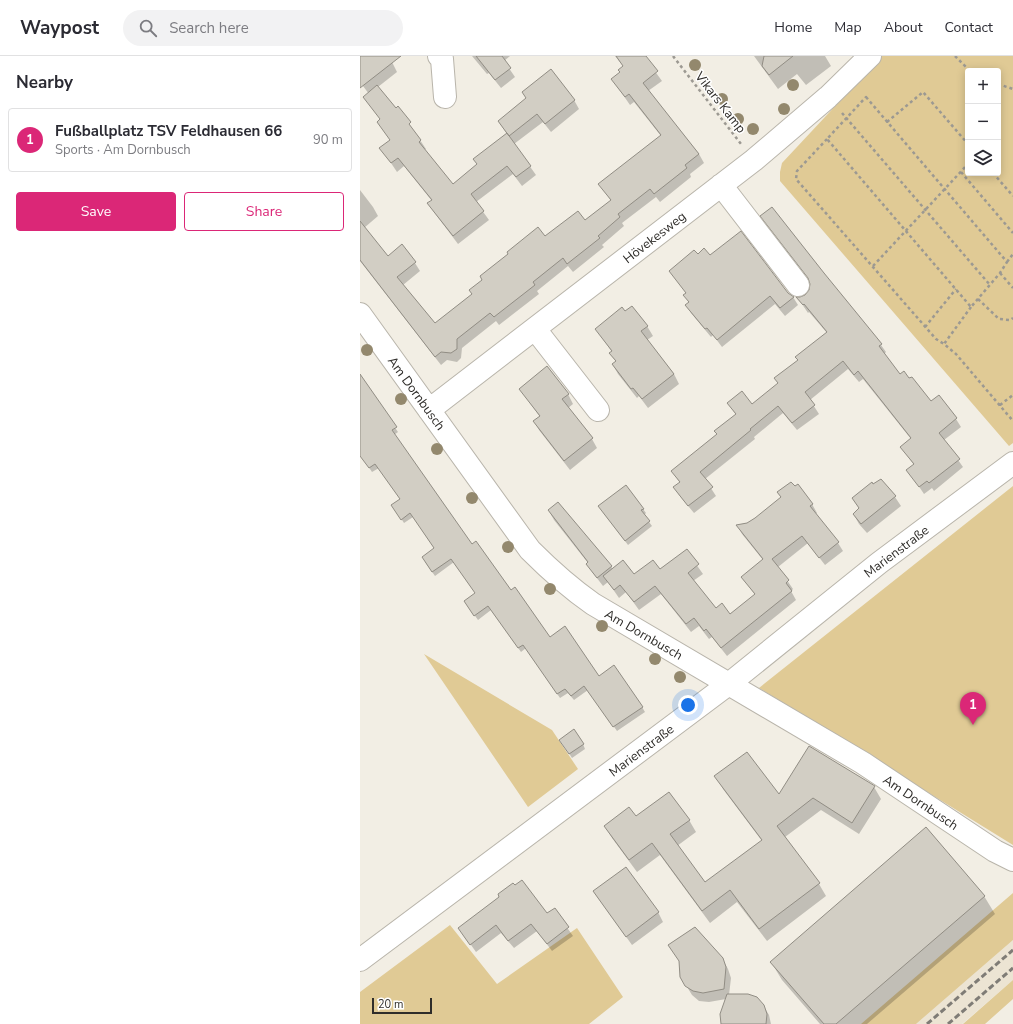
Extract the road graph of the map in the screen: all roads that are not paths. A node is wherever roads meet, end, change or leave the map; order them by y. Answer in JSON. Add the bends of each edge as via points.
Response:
{"nodes":[{"id":1,"x":439,"y":56,"type":"edge"},
{"id":2,"x":870,"y":56,"type":"edge"},
{"id":3,"x":445,"y":97,"type":"dead end"},
{"id":4,"x":721,"y":186,"type":"junction"},
{"id":5,"x":798,"y":285,"type":"dead end"},
{"id":6,"x":360,"y":314,"type":"edge"},
{"id":7,"x":535,"y":329,"type":"junction"},
{"id":8,"x":429,"y":410,"type":"junction"},
{"id":9,"x":598,"y":410,"type":"dead end"},
{"id":10,"x":1013,"y":463,"type":"edge"},
{"id":11,"x":730,"y":683,"type":"junction"},
{"id":12,"x":1013,"y":860,"type":"edge"},
{"id":13,"x":360,"y":960,"type":"edge"}],
"edges":[{"from":1,"to":3,"type":"street","via":[[442,59]]},
{"from":2,"to":4,"type":"street","name":"Hövekesweg","via":[[828,97]]},
{"from":4,"to":5,"type":"street"},
{"from":4,"to":7,"type":"street","name":"Hövekesweg"},
{"from":6,"to":8,"type":"street","name":"Am Dornbusch"},
{"from":7,"to":8,"type":"street","name":"Hövekesweg"},
{"from":7,"to":9,"type":"street"},
{"from":8,"to":11,"type":"street","name":"Am Dornbusch","via":[[530,550],[554,574],[593,604]]},
{"from":10,"to":11,"type":"street","name":"Marienstraße","via":[[879,563]]},
{"from":11,"to":12,"type":"street","name":"Am Dornbusch","via":[[863,763],[995,851]]},
{"from":11,"to":13,"type":"street","name":"Marienstraße"}]}
